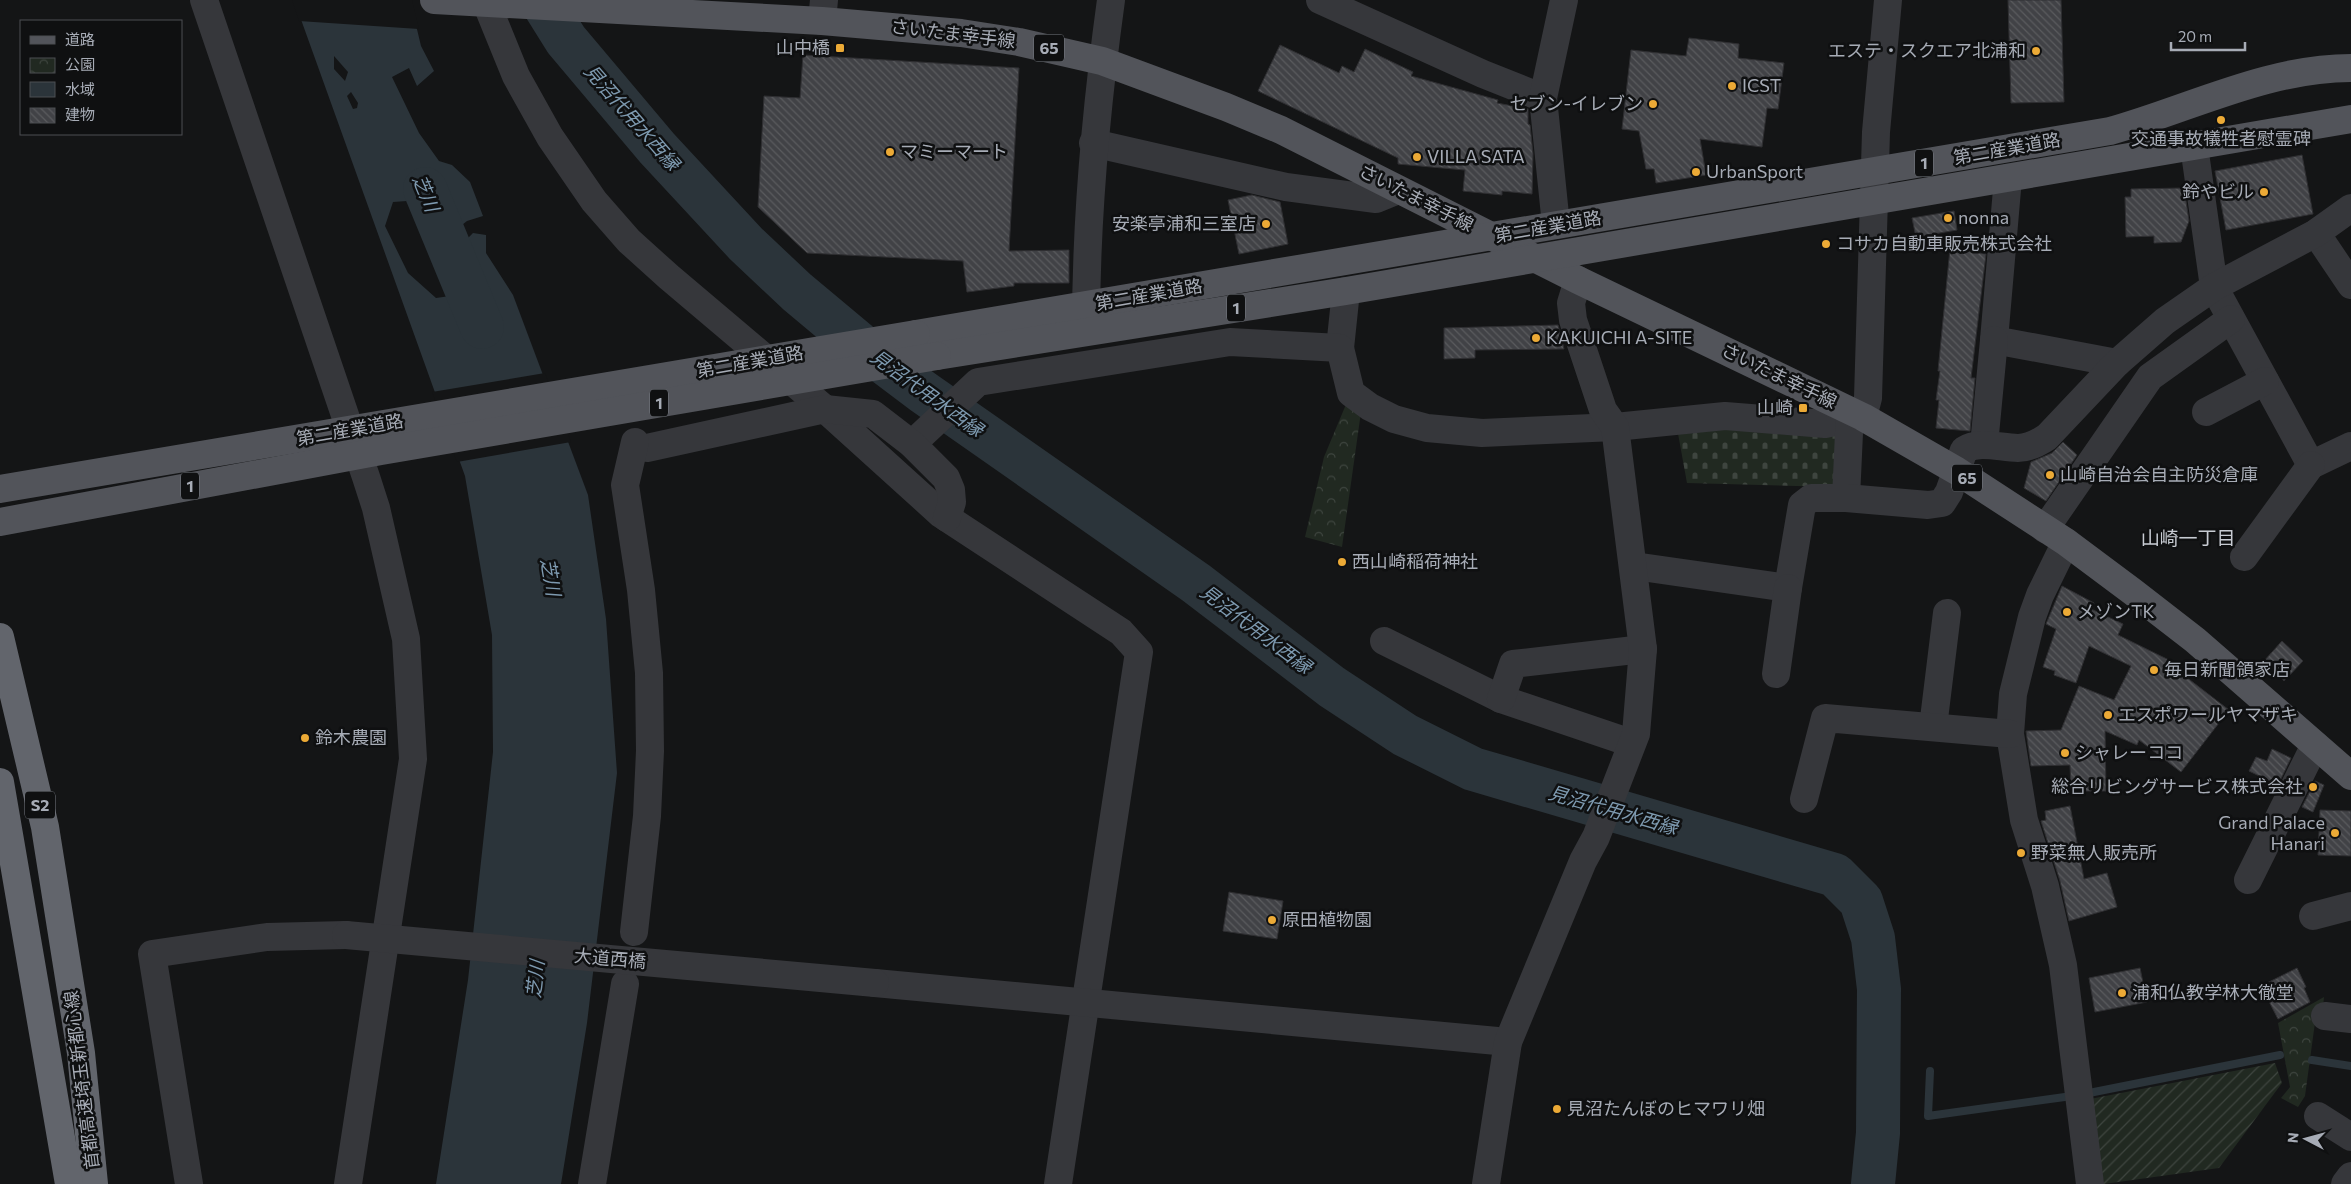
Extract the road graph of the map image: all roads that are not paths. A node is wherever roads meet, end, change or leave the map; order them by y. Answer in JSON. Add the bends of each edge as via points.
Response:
{"nodes":[{"id":1,"x":204,"y":0,"type":"edge"},
{"id":2,"x":1111,"y":0,"type":"edge"},
{"id":3,"x":1320,"y":0,"type":"edge"},
{"id":4,"x":1564,"y":0,"type":"edge"},
{"id":5,"x":1888,"y":0,"type":"edge"},
{"id":6,"x":444,"y":1,"type":"edge"},
{"id":7,"x":485,"y":2,"type":"edge"},
{"id":8,"x":580,"y":5,"type":"edge"},
{"id":9,"x":1347,"y":6,"type":"edge"},
{"id":10,"x":823,"y":11,"type":"edge"},
{"id":11,"x":1102,"y":61,"type":"junction"},
{"id":12,"x":2351,"y":68,"type":"edge"},
{"id":13,"x":1543,"y":98,"type":"junction"},
{"id":14,"x":2351,"y":120,"type":"edge"},
{"id":15,"x":1093,"y":143,"type":"junction"},
{"id":16,"x":2194,"y":146,"type":"junction"},
{"id":17,"x":1876,"y":171,"type":"junction"},
{"id":18,"x":2008,"y":178,"type":"junction"},
{"id":19,"x":1398,"y":190,"type":"junction"},
{"id":20,"x":1876,"y":201,"type":"junction"},
{"id":21,"x":2351,"y":208,"type":"edge"},
{"id":22,"x":1556,"y":225,"type":"junction"},
{"id":23,"x":2316,"y":233,"type":"junction"},
{"id":24,"x":1491,"y":236,"type":"junction"},
{"id":25,"x":1534,"y":258,"type":"junction"},
{"id":26,"x":1578,"y":280,"type":"junction"},
{"id":27,"x":2351,"y":285,"type":"edge"},
{"id":28,"x":2214,"y":287,"type":"junction"},
{"id":29,"x":1346,"y":291,"type":"junction"},
{"id":30,"x":1086,"y":319,"type":"junction"},
{"id":31,"x":2231,"y":319,"type":"junction"},
{"id":32,"x":1994,"y":340,"type":"junction"},
{"id":33,"x":1340,"y":348,"type":"junction"},
{"id":34,"x":2117,"y":363,"type":"junction"},
{"id":35,"x":1088,"y":365,"type":"junction"},
{"id":36,"x":2265,"y":381,"type":"junction"},
{"id":37,"x":825,"y":408,"type":"junction"},
{"id":38,"x":2206,"y":412,"type":"dead end"},
{"id":39,"x":1857,"y":414,"type":"junction"},
{"id":40,"x":1615,"y":427,"type":"junction"},
{"id":41,"x":912,"y":444,"type":"junction"},
{"id":42,"x":1984,"y":445,"type":"junction"},
{"id":43,"x":2351,"y":446,"type":"edge"},
{"id":44,"x":2311,"y":465,"type":"junction"},
{"id":45,"x":1957,"y":471,"type":"junction"},
{"id":46,"x":0,"y":489,"type":"edge"},
{"id":47,"x":1846,"y":498,"type":"junction"},
{"id":48,"x":948,"y":518,"type":"junction"},
{"id":49,"x":0,"y":522,"type":"edge"},
{"id":50,"x":2056,"y":536,"type":"junction"},
{"id":51,"x":2244,"y":557,"type":"dead end"},
{"id":52,"x":1634,"y":566,"type":"junction"},
{"id":53,"x":1788,"y":588,"type":"junction"},
{"id":54,"x":1947,"y":613,"type":"dead end"},
{"id":55,"x":0,"y":637,"type":"edge"},
{"id":56,"x":1384,"y":641,"type":"dead end"},
{"id":57,"x":1643,"y":649,"type":"junction"},
{"id":58,"x":1776,"y":674,"type":"dead end"},
{"id":59,"x":1501,"y":699,"type":"junction"},
{"id":60,"x":1933,"y":727,"type":"junction"},
{"id":61,"x":2010,"y":734,"type":"junction"},
{"id":62,"x":1631,"y":743,"type":"junction"},
{"id":63,"x":2315,"y":745,"type":"junction"},
{"id":64,"x":2348,"y":767,"type":"edge"},
{"id":65,"x":0,"y":782,"type":"edge"},
{"id":66,"x":1804,"y":799,"type":"dead end"},
{"id":67,"x":2248,"y":880,"type":"dead end"},
{"id":68,"x":2351,"y":906,"type":"edge"},
{"id":69,"x":2313,"y":916,"type":"dead end"},
{"id":70,"x":634,"y":932,"type":"dead end"},
{"id":71,"x":625,"y":984,"type":"dead end"},
{"id":72,"x":1084,"y":1002,"type":"junction"},
{"id":73,"x":2324,"y":1016,"type":"dead end"},
{"id":74,"x":2351,"y":1019,"type":"edge"},
{"id":75,"x":1508,"y":1042,"type":"junction"},
{"id":76,"x":2318,"y":1116,"type":"dead end"},
{"id":77,"x":2351,"y":1137,"type":"edge"},
{"id":78,"x":2351,"y":1176,"type":"edge"},
{"id":79,"x":69,"y":1184,"type":"edge"},
{"id":80,"x":94,"y":1184,"type":"edge"},
{"id":81,"x":189,"y":1184,"type":"edge"},
{"id":82,"x":348,"y":1184,"type":"edge"},
{"id":83,"x":592,"y":1184,"type":"edge"},
{"id":84,"x":1058,"y":1184,"type":"edge"},
{"id":85,"x":1486,"y":1184,"type":"edge"},
{"id":86,"x":2090,"y":1184,"type":"edge"},
{"id":87,"x":2345,"y":1184,"type":"edge"}],
"edges":[{"from":1,"to":82,"type":"street","via":[[376,508],[406,638],[413,759]]},
{"from":2,"to":11,"type":"street"},
{"from":3,"to":9,"type":"street"},
{"from":4,"to":13,"type":"street"},
{"from":5,"to":17,"type":"street","via":[[1879,84]]},
{"from":6,"to":7,"type":"main road","name":"さいたま幸手線","number":"65"},
{"from":7,"to":8,"type":"main road","name":"さいたま幸手線","number":"65"},
{"from":7,"to":37,"type":"street","via":[[531,106],[594,201],[649,260]]},
{"from":8,"to":10,"type":"main road","name":"さいたま幸手線","number":"65"},
{"from":9,"to":13,"type":"street","via":[[1484,74]]},
{"from":10,"to":11,"type":"main road","name":"さいたま幸手線","number":"65","via":[[899,26],[1009,40]]},
{"from":11,"to":15,"type":"street"},
{"from":11,"to":19,"type":"main road","name":"さいたま幸手線","number":"65","via":[[1281,130]]},
{"from":12,"to":17,"type":"main road","name":"第二産業道路","number":"1","via":[[2301,72],[2263,81],[2110,131]]},
{"from":13,"to":22,"type":"street"},
{"from":14,"to":16,"type":"main road","name":"第二産業道路","number":"1"},
{"from":15,"to":19,"type":"street","via":[[1286,187],[1376,198]]},
{"from":15,"to":30,"type":"street"},
{"from":16,"to":18,"type":"main road","name":"第二産業道路","number":"1"},
{"from":16,"to":28,"type":"street"},
{"from":17,"to":20,"type":"street"},
{"from":17,"to":22,"type":"main road","name":"第二産業道路","number":"1"},
{"from":18,"to":20,"type":"main road","name":"第二産業道路","number":"1"},
{"from":18,"to":32,"type":"street"},
{"from":19,"to":24,"type":"main road","name":"さいたま幸手線","number":"65"},
{"from":20,"to":25,"type":"main road","name":"第二産業道路","number":"1"},
{"from":20,"to":39,"type":"street","via":[[1868,398]]},
{"from":21,"to":23,"type":"street"},
{"from":22,"to":24,"type":"main road","name":"第二産業道路","number":"1"},
{"from":23,"to":27,"type":"street"},
{"from":23,"to":28,"type":"street"},
{"from":24,"to":25,"type":"main road","name":"さいたま幸手線","number":"65"},
{"from":24,"to":30,"type":"main road","name":"第二産業道路","number":"1"},
{"from":25,"to":26,"type":"main road","name":"さいたま幸手線","number":"65"},
{"from":25,"to":29,"type":"main road","name":"第二産業道路","number":"1"},
{"from":26,"to":39,"type":"main road","name":"さいたま幸手線","number":"65"},
{"from":26,"to":40,"type":"street","via":[[1571,303],[1573,320],[1603,410]]},
{"from":28,"to":31,"type":"street"},
{"from":28,"to":34,"type":"street","via":[[2165,320]]},
{"from":29,"to":30,"type":"main road","name":"第二産業道路","number":"1"},
{"from":29,"to":33,"type":"street"},
{"from":30,"to":35,"type":"street"},
{"from":30,"to":46,"type":"main road","name":"第二産業道路","number":"1","bridge":true,"via":[[916,334]]},
{"from":30,"to":49,"type":"main road","name":"第二産業道路","number":"1","bridge":true,"via":[[937,356],[381,451]]},
{"from":31,"to":36,"type":"street"},
{"from":31,"to":50,"type":"street","via":[[2150,376]]},
{"from":32,"to":34,"type":"street"},
{"from":32,"to":42,"type":"street"},
{"from":33,"to":35,"type":"street","via":[[1230,342]]},
{"from":33,"to":40,"type":"street","via":[[1351,393],[1394,419],[1427,428],[1482,433]]},
{"from":34,"to":42,"type":"street","via":[[2047,437],[2033,446]]},
{"from":35,"to":41,"type":"street","via":[[978,382]]},
{"from":36,"to":38,"type":"street"},
{"from":36,"to":44,"type":"street"},
{"from":37,"to":41,"type":"street","via":[[873,414]]},
{"from":37,"to":48,"type":"street"},
{"from":37,"to":70,"type":"street","via":[[641,445],[625,485],[641,590],[649,673],[647,816]]},
{"from":39,"to":40,"type":"street","via":[[1825,424],[1725,416]]},
{"from":39,"to":45,"type":"main road","name":"さいたま幸手線","number":"65"},
{"from":39,"to":47,"type":"street"},
{"from":40,"to":52,"type":"street"},
{"from":41,"to":48,"type":"street","via":[[949,484],[952,502]]},
{"from":42,"to":45,"type":"street","via":[[1969,446],[1964,450]]},
{"from":43,"to":44,"type":"street"},
{"from":44,"to":51,"type":"street"},
{"from":45,"to":47,"type":"street","via":[[1942,503],[1928,505]]},
{"from":45,"to":50,"type":"main road","name":"さいたま幸手線","number":"65"},
{"from":47,"to":53,"type":"street","via":[[1812,498],[1802,505]]},
{"from":48,"to":72,"type":"street","via":[[1121,632],[1139,652]]},
{"from":50,"to":61,"type":"street","via":[[2013,694]]},
{"from":50,"to":63,"type":"main road","name":"さいたま幸手線","number":"65","via":[[2194,640]]},
{"from":52,"to":53,"type":"street"},
{"from":52,"to":57,"type":"street"},
{"from":53,"to":58,"type":"street"},
{"from":54,"to":60,"type":"street"},
{"from":55,"to":80,"type":"highway","name":"首都高速埼玉新都心線","number":"S2","via":[[45,827],[70,976]]},
{"from":56,"to":59,"type":"street"},
{"from":57,"to":59,"type":"street","via":[[1513,664]]},
{"from":57,"to":62,"type":"street","via":[[1636,734]]},
{"from":59,"to":62,"type":"street"},
{"from":60,"to":61,"type":"street"},
{"from":60,"to":66,"type":"street","via":[[1825,718]]},
{"from":61,"to":86,"type":"street","via":[[2024,820],[2063,965]]},
{"from":62,"to":75,"type":"street","via":[[1600,826],[1582,861]]},
{"from":63,"to":64,"type":"main road","name":"さいたま幸手線","number":"65"},
{"from":63,"to":67,"type":"street"},
{"from":65,"to":79,"type":"highway","name":"首都高速埼玉新都心線","number":"S2"},
{"from":68,"to":69,"type":"street"},
{"from":71,"to":83,"type":"street"},
{"from":72,"to":75,"type":"street","name":"大道西橋"},
{"from":72,"to":81,"type":"street","name":"大道西橋","bridge":true,"via":[[346,935],[267,938],[152,954]]},
{"from":72,"to":84,"type":"street"},
{"from":73,"to":74,"type":"street"},
{"from":75,"to":85,"type":"street"},
{"from":76,"to":77,"type":"street"},
{"from":78,"to":87,"type":"street"}]}
